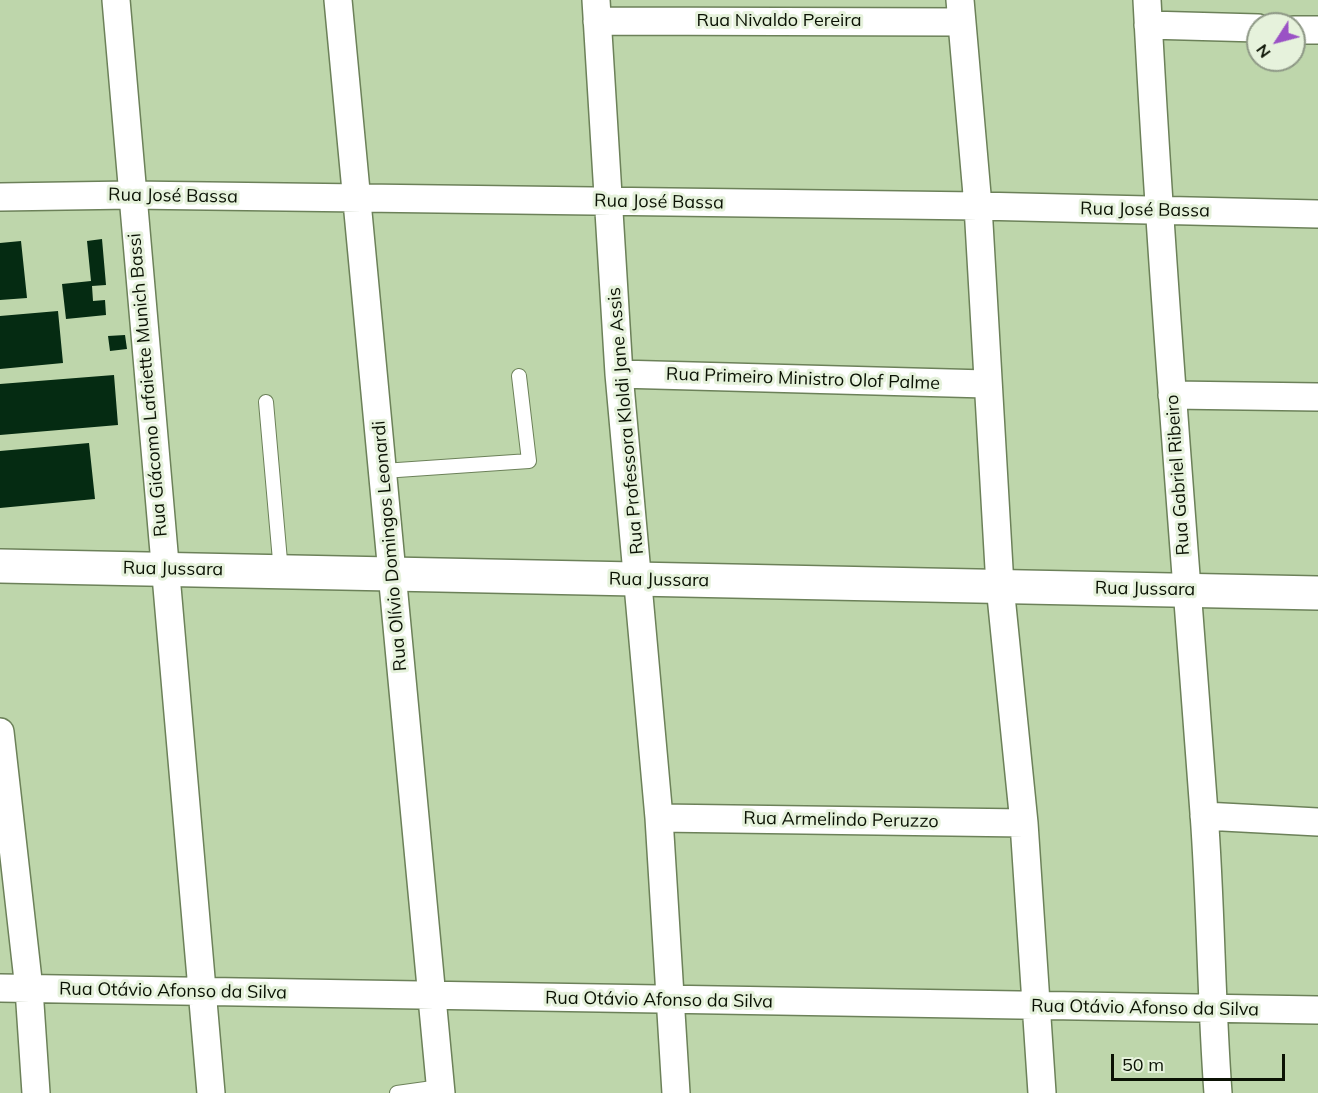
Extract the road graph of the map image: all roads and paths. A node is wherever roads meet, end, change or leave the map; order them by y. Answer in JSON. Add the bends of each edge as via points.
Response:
{"nodes":[{"id":1,"x":116,"y":0,"type":"edge"},
{"id":2,"x":338,"y":0,"type":"edge"},
{"id":3,"x":597,"y":10,"type":"edge"},
{"id":4,"x":960,"y":11,"type":"edge"},
{"id":5,"x":1147,"y":12,"type":"edge"},
{"id":6,"x":1246,"y":26,"type":"edge"},
{"id":7,"x":131,"y":195,"type":"junction"},
{"id":8,"x":0,"y":197,"type":"edge"},
{"id":9,"x":358,"y":199,"type":"junction"},
{"id":10,"x":609,"y":201,"type":"junction"},
{"id":11,"x":978,"y":206,"type":"junction"},
{"id":12,"x":1158,"y":211,"type":"junction"},
{"id":13,"x":1318,"y":214,"type":"edge"},
{"id":14,"x":620,"y":374,"type":"junction"},
{"id":15,"x":519,"y":376,"type":"dead end"},
{"id":16,"x":986,"y":384,"type":"junction"},
{"id":17,"x":1172,"y":394,"type":"junction"},
{"id":18,"x":1318,"y":397,"type":"edge"},
{"id":19,"x":266,"y":402,"type":"dead end"},
{"id":20,"x":383,"y":471,"type":"junction"},
{"id":21,"x":0,"y":566,"type":"edge"},
{"id":22,"x":164,"y":569,"type":"junction"},
{"id":23,"x":281,"y":572,"type":"junction"},
{"id":24,"x":393,"y":574,"type":"junction"},
{"id":25,"x":639,"y":580,"type":"junction"},
{"id":26,"x":1000,"y":586,"type":"junction"},
{"id":27,"x":1186,"y":590,"type":"junction"},
{"id":28,"x":1318,"y":593,"type":"edge"},
{"id":29,"x":0,"y":732,"type":"edge"},
{"id":30,"x":1204,"y":816,"type":"junction"},
{"id":31,"x":659,"y":818,"type":"junction"},
{"id":32,"x":1318,"y":822,"type":"edge"},
{"id":33,"x":1024,"y":823,"type":"junction"},
{"id":34,"x":0,"y":988,"type":"edge"},
{"id":35,"x":29,"y":989,"type":"junction"},
{"id":36,"x":201,"y":991,"type":"junction"},
{"id":37,"x":432,"y":995,"type":"junction"},
{"id":38,"x":671,"y":1000,"type":"junction"},
{"id":39,"x":1037,"y":1007,"type":"junction"},
{"id":40,"x":1212,"y":1008,"type":"junction"},
{"id":41,"x":1318,"y":1010,"type":"edge"},
{"id":42,"x":440,"y":1090,"type":"edge"},
{"id":43,"x":36,"y":1093,"type":"edge"},
{"id":44,"x":211,"y":1093,"type":"edge"},
{"id":45,"x":397,"y":1093,"type":"edge"},
{"id":46,"x":676,"y":1093,"type":"edge"},
{"id":47,"x":1042,"y":1093,"type":"edge"},
{"id":48,"x":1218,"y":1093,"type":"edge"}],
"edges":[{"from":1,"to":7,"type":"street","name":"Rua Giácomo Lafaiette Munich Bassi"},
{"from":2,"to":9,"type":"street","name":"Rua Olívio Domingos Leonardi"},
{"from":3,"to":4,"type":"street","name":"Rua Nivaldo Pereira"},
{"from":3,"to":10,"type":"street","name":"Rua Professora Kloldi Jane Assis"},
{"from":4,"to":11,"type":"street"},
{"from":5,"to":6,"type":"street"},
{"from":5,"to":12,"type":"street","name":"Rua Gabriel Ribeiro"},
{"from":7,"to":8,"type":"street","name":"Rua José Bassa"},
{"from":7,"to":9,"type":"street","name":"Rua José Bassa"},
{"from":7,"to":22,"type":"street","name":"Rua Giácomo Lafaiette Munich Bassi"},
{"from":9,"to":10,"type":"street","name":"Rua José Bassa"},
{"from":9,"to":20,"type":"street","name":"Rua Olívio Domingos Leonardi"},
{"from":10,"to":11,"type":"street","name":"Rua José Bassa"},
{"from":10,"to":14,"type":"street","name":"Rua Professora Kloldi Jane Assis"},
{"from":11,"to":12,"type":"street","name":"Rua José Bassa"},
{"from":11,"to":16,"type":"street"},
{"from":12,"to":13,"type":"street","name":"Rua José Bassa"},
{"from":12,"to":17,"type":"street","name":"Rua Gabriel Ribeiro"},
{"from":14,"to":16,"type":"street","name":"Rua Primeiro Ministro Olof Palme"},
{"from":14,"to":25,"type":"street","name":"Rua Professora Kloldi Jane Assis"},
{"from":15,"to":20,"type":"lane","via":[[530,461]]},
{"from":16,"to":26,"type":"street"},
{"from":17,"to":18,"type":"street"},
{"from":17,"to":27,"type":"street","name":"Rua Gabriel Ribeiro"},
{"from":19,"to":23,"type":"lane"},
{"from":20,"to":24,"type":"street","name":"Rua Olívio Domingos Leonardi"},
{"from":21,"to":22,"type":"street","name":"Rua Jussara"},
{"from":22,"to":23,"type":"street","name":"Rua Jussara"},
{"from":22,"to":36,"type":"street","name":"Rua Giácomo Lafaiette Munich Bassi"},
{"from":23,"to":24,"type":"street","name":"Rua Jussara"},
{"from":24,"to":25,"type":"street","name":"Rua Jussara"},
{"from":24,"to":37,"type":"street","name":"Rua Olívio Domingos Leonardi"},
{"from":25,"to":26,"type":"street","name":"Rua Jussara"},
{"from":25,"to":31,"type":"street","name":"Rua Professora Kloldi Jane Assis"},
{"from":26,"to":27,"type":"street","name":"Rua Jussara"},
{"from":26,"to":33,"type":"street"},
{"from":27,"to":28,"type":"street","name":"Rua Jussara"},
{"from":27,"to":30,"type":"street","name":"Rua Gabriel Ribeiro"},
{"from":29,"to":35,"type":"street"},
{"from":30,"to":32,"type":"street"},
{"from":30,"to":40,"type":"street","name":"Rua Gabriel Ribeiro"},
{"from":31,"to":33,"type":"street","name":"Rua Armelindo Peruzzo"},
{"from":31,"to":38,"type":"street","name":"Rua Professora Kloldi Jane Assis"},
{"from":33,"to":39,"type":"street"},
{"from":34,"to":35,"type":"street","name":"Rua Otávio Afonso da Silva"},
{"from":35,"to":36,"type":"street","name":"Rua Otávio Afonso da Silva"},
{"from":35,"to":43,"type":"street"},
{"from":36,"to":37,"type":"street","name":"Rua Otávio Afonso da Silva"},
{"from":36,"to":44,"type":"street","name":"Rua Giácomo Lafaiette Munich Bassi"},
{"from":37,"to":38,"type":"street","name":"Rua Otávio Afonso da Silva"},
{"from":37,"to":42,"type":"street","name":"Rua Olívio Domingos Leonardi"},
{"from":38,"to":39,"type":"street","name":"Rua Otávio Afonso da Silva"},
{"from":38,"to":46,"type":"street","name":"Rua Professora Kloldi Jane Assis"},
{"from":39,"to":40,"type":"street","name":"Rua Otávio Afonso da Silva"},
{"from":39,"to":47,"type":"street"},
{"from":40,"to":41,"type":"street","name":"Rua Otávio Afonso da Silva"},
{"from":40,"to":48,"type":"street","name":"Rua Gabriel Ribeiro"},
{"from":42,"to":45,"type":"lane"}]}
